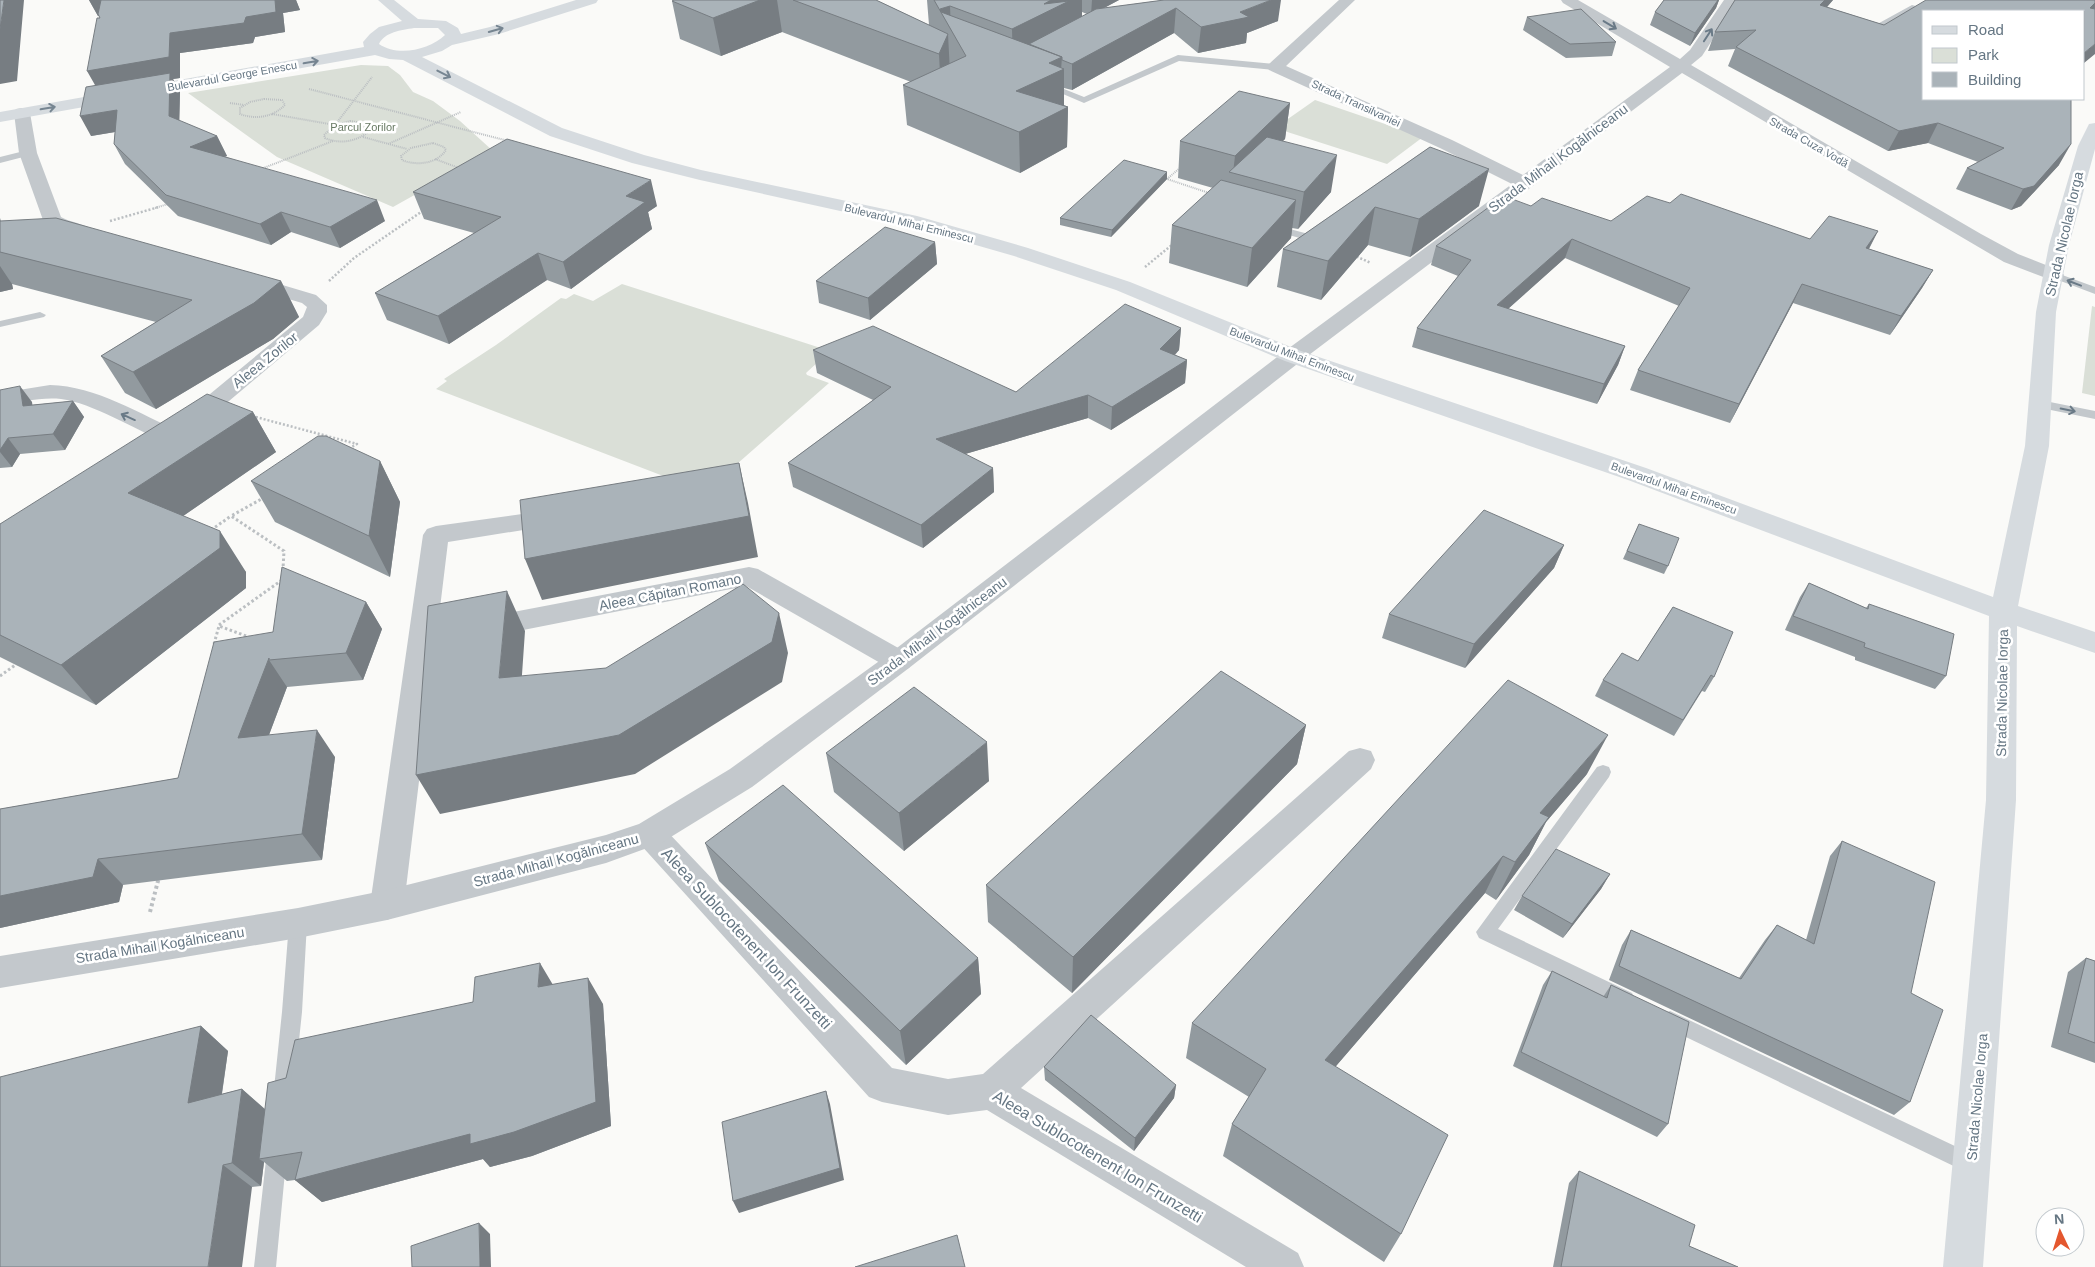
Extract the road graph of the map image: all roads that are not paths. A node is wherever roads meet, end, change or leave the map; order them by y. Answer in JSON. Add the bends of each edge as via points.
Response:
{"nodes":[{"id":1,"x":385,"y":0,"type":"edge"},
{"id":2,"x":590,"y":0,"type":"edge"},
{"id":3,"x":1348,"y":0,"type":"edge"},
{"id":4,"x":1568,"y":0,"type":"edge"},
{"id":5,"x":1731,"y":0,"type":"edge"},
{"id":6,"x":1915,"y":7,"type":"edge"},
{"id":7,"x":377,"y":14,"type":"dead end"},
{"id":8,"x":414,"y":23,"type":"junction"},
{"id":9,"x":1862,"y":34,"type":"edge"},
{"id":10,"x":381,"y":43,"type":"junction"},
{"id":11,"x":449,"y":47,"type":"junction"},
{"id":12,"x":406,"y":54,"type":"junction"},
{"id":13,"x":236,"y":59,"type":"dead end"},
{"id":14,"x":1276,"y":67,"type":"junction"},
{"id":15,"x":1680,"y":67,"type":"junction"},
{"id":16,"x":1039,"y":83,"type":"edge"},
{"id":17,"x":485,"y":96,"type":"junction"},
{"id":18,"x":22,"y":112,"type":"junction"},
{"id":19,"x":0,"y":117,"type":"edge"},
{"id":20,"x":2095,"y":128,"type":"edge"},
{"id":21,"x":28,"y":153,"type":"junction"},
{"id":22,"x":0,"y":160,"type":"edge"},
{"id":23,"x":1524,"y":184,"type":"junction"},
{"id":24,"x":1256,"y":223,"type":"edge"},
{"id":25,"x":1333,"y":229,"type":"edge"},
{"id":26,"x":78,"y":231,"type":"junction"},
{"id":27,"x":52,"y":237,"type":"edge"},
{"id":28,"x":105,"y":238,"type":"edge"},
{"id":29,"x":2054,"y":275,"type":"junction"},
{"id":30,"x":235,"y":277,"type":"edge"},
{"id":31,"x":2095,"y":291,"type":"edge"},
{"id":32,"x":40,"y":314,"type":"dead end"},
{"id":33,"x":0,"y":324,"type":"edge"},
{"id":34,"x":1293,"y":356,"type":"junction"},
{"id":35,"x":0,"y":400,"type":"edge"},
{"id":36,"x":2040,"y":404,"type":"junction"},
{"id":37,"x":2095,"y":415,"type":"edge"},
{"id":38,"x":172,"y":437,"type":"junction"},
{"id":39,"x":149,"y":453,"type":"edge"},
{"id":40,"x":583,"y":513,"type":"edge"},
{"id":41,"x":2003,"y":611,"type":"junction"},
{"id":42,"x":422,"y":640,"type":"junction"},
{"id":43,"x":2095,"y":643,"type":"edge"},
{"id":44,"x":899,"y":661,"type":"junction"},
{"id":45,"x":1360,"y":760,"type":"dead end"},
{"id":46,"x":1603,"y":772,"type":"dead end"},
{"id":47,"x":650,"y":834,"type":"junction"},
{"id":48,"x":387,"y":904,"type":"junction"},
{"id":49,"x":298,"y":923,"type":"junction"},
{"id":50,"x":0,"y":972,"type":"edge"},
{"id":51,"x":1638,"y":1005,"type":"edge"},
{"id":52,"x":1656,"y":1014,"type":"edge"},
{"id":53,"x":991,"y":1091,"type":"junction"},
{"id":54,"x":1971,"y":1164,"type":"junction"},
{"id":55,"x":265,"y":1267,"type":"edge"},
{"id":56,"x":1284,"y":1267,"type":"edge"},
{"id":57,"x":1963,"y":1267,"type":"edge"}],
"edges":[{"from":1,"to":8,"type":"main road"},
{"from":2,"to":11,"type":"main road"},
{"from":3,"to":14,"type":"street"},
{"from":4,"to":15,"type":"street","name":"Strada Cuza Vodă","one_way":true},
{"from":15,"to":5,"type":"street","name":"Strada Mihail Kogălniceanu","one_way":true,"via":[[1696,53]]},
{"from":6,"to":9,"type":"lane"},
{"from":7,"to":10,"type":"main road"},
{"from":8,"to":10,"type":"main road"},
{"from":8,"to":11,"type":"main road","via":[[432,23]]},
{"from":10,"to":12,"type":"main road"},
{"from":10,"to":13,"type":"main road","name":"Bulevardul George Enescu"},
{"from":18,"to":10,"type":"main road","name":"Bulevardul George Enescu","one_way":true},
{"from":11,"to":12,"type":"main road"},
{"from":11,"to":17,"type":"main road","name":"Bulevardul Mihai Eminescu"},
{"from":12,"to":17,"type":"main road","name":"Bulevardul Mihai Eminescu","one_way":true},
{"from":14,"to":16,"type":"lane","via":[[1178,58],[1084,100]]},
{"from":14,"to":23,"type":"street","name":"Strada Transilvaniei"},
{"from":15,"to":23,"type":"street","name":"Strada Mihail Kogălniceanu"},
{"from":15,"to":29,"type":"street","name":"Strada Cuza Vodă","via":[[1974,238],[2011,258]]},
{"from":17,"to":34,"type":"main road","name":"Bulevardul Mihai Eminescu","via":[[556,132],[638,158],[700,175],[917,222],[1021,252],[1123,286]]},
{"from":18,"to":19,"type":"main road","name":"Bulevardul George Enescu"},
{"from":18,"to":21,"type":"street"},
{"from":20,"to":29,"type":"main road","name":"Strada Nicolae Iorga","via":[[2069,206]]},
{"from":21,"to":22,"type":"lane"},
{"from":21,"to":26,"type":"street","via":[[53,220]]},
{"from":23,"to":34,"type":"street","name":"Strada Mihail Kogălniceanu"},
{"from":24,"to":25,"type":"lane","via":[[1318,240]]},
{"from":26,"to":27,"type":"street"},
{"from":26,"to":28,"type":"street"},
{"from":31,"to":29,"type":"lane","one_way":true},
{"from":29,"to":36,"type":"main road","name":"Strada Nicolae Iorga","via":[[2046,312]]},
{"from":30,"to":38,"type":"street","name":"Aleea Zorilor","via":[[309,299],[317,305],[317,312],[312,321]]},
{"from":32,"to":33,"type":"lane"},
{"from":34,"to":41,"type":"main road","name":"Bulevardul Mihai Eminescu","via":[[1637,474]]},
{"from":34,"to":44,"type":"street","name":"Strada Mihail Kogălniceanu"},
{"from":38,"to":35,"type":"street","one_way":true,"via":[[64,393],[16,395]]},
{"from":36,"to":37,"type":"lane","one_way":true},
{"from":36,"to":41,"type":"main road","name":"Strada Nicolae Iorga","via":[[2037,446]]},
{"from":38,"to":39,"type":"street","name":"Aleea Zorilor"},
{"from":40,"to":42,"type":"street","via":[[436,535]]},
{"from":41,"to":43,"type":"main road","name":"Bulevardul Mihai Eminescu"},
{"from":41,"to":54,"type":"main road","name":"Strada Nicolae Iorga","via":[[2001,800]]},
{"from":42,"to":44,"type":"street","name":"Aleea Căpitan Romano","via":[[749,576]]},
{"from":42,"to":48,"type":"street"},
{"from":44,"to":47,"type":"street","name":"Strada Mihail Kogălniceanu","via":[[741,778]]},
{"from":45,"to":53,"type":"street"},
{"from":46,"to":51,"type":"lane","via":[[1485,932]]},
{"from":47,"to":48,"type":"street","name":"Strada Mihail Kogălniceanu","via":[[606,849]]},
{"from":47,"to":53,"type":"street","name":"Aleea Sublocotenent Ion Frunzetti","via":[[882,1084],[948,1097]]},
{"from":48,"to":49,"type":"street","name":"Strada Mihail Kogălniceanu"},
{"from":49,"to":50,"type":"street","name":"Strada Mihail Kogălniceanu"},
{"from":49,"to":55,"type":"lane","via":[[292,1012]]},
{"from":52,"to":54,"type":"lane"},
{"from":53,"to":56,"type":"street","name":"Aleea Sublocotenent Ion Frunzetti"},
{"from":54,"to":57,"type":"main road","name":"Strada Nicolae Iorga"}]}
